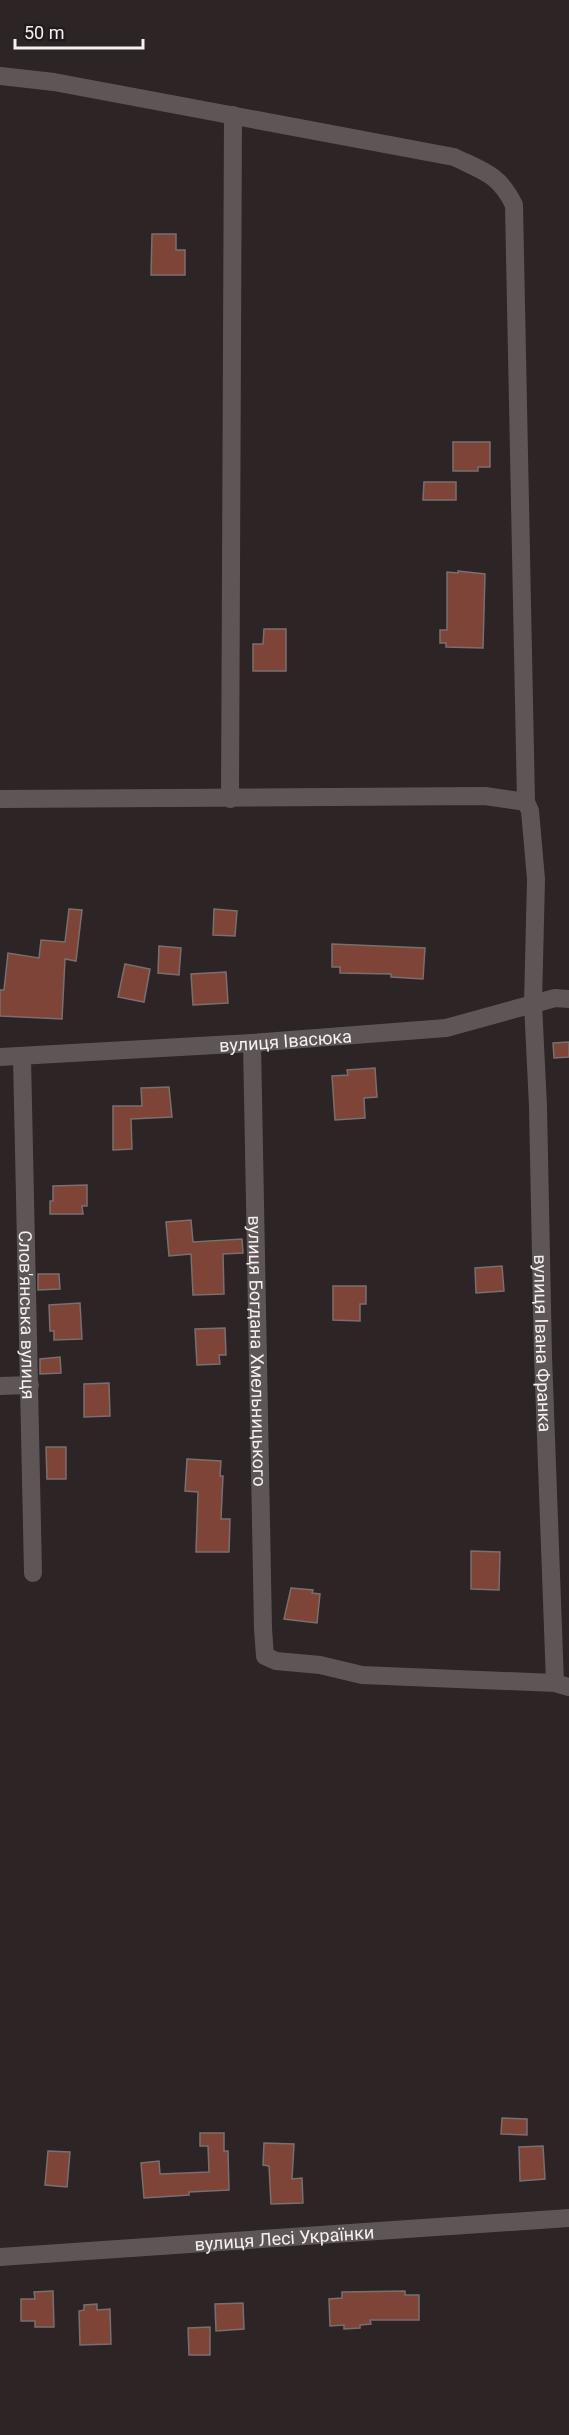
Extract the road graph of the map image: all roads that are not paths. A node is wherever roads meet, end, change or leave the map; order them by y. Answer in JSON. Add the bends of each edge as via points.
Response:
{"nodes":[{"id":1,"x":0,"y":76,"type":"edge"},
{"id":2,"x":233,"y":115,"type":"junction"},
{"id":3,"x":0,"y":799,"type":"edge"},
{"id":4,"x":230,"y":799,"type":"junction"},
{"id":5,"x":526,"y":802,"type":"junction"},
{"id":6,"x":569,"y":999,"type":"edge"},
{"id":7,"x":533,"y":1004,"type":"junction"},
{"id":8,"x":252,"y":1043,"type":"junction"},
{"id":9,"x":0,"y":1057,"type":"edge"},
{"id":10,"x":22,"y":1057,"type":"junction"},
{"id":11,"x":30,"y":1385,"type":"junction"},
{"id":12,"x":0,"y":1386,"type":"edge"},
{"id":13,"x":33,"y":1573,"type":"dead end"},
{"id":14,"x":562,"y":1685,"type":"edge"},
{"id":15,"x":569,"y":2218,"type":"edge"},
{"id":16,"x":0,"y":2257,"type":"edge"}],
"edges":[{"from":1,"to":2,"type":"street","name":"вулиця Івана Франка"},
{"from":2,"to":4,"type":"street"},
{"from":2,"to":5,"type":"street","name":"вулиця Івана Франка","via":[[454,157],[494,176],[514,205]]},
{"from":3,"to":4,"type":"street"},
{"from":4,"to":5,"type":"street","via":[[485,796]]},
{"from":5,"to":7,"type":"street","name":"вулиця Івана Франка","via":[[531,811],[536,879]]},
{"from":6,"to":7,"type":"street","name":"вулиця Івасюка"},
{"from":7,"to":8,"type":"street","name":"вулиця Івасюка","via":[[446,1028]]},
{"from":7,"to":14,"type":"street","name":"вулиця Івана Франка","via":[[543,1367]]},
{"from":8,"to":10,"type":"street","name":"вулиця Івасюка"},
{"from":8,"to":14,"type":"street","name":"вулиця Богдана Хмельницького","via":[[266,1656],[362,1675]]},
{"from":9,"to":10,"type":"street","name":"вулиця Івасюка"},
{"from":10,"to":11,"type":"street","name":"Слов'янська вулиця"},
{"from":11,"to":12,"type":"street"},
{"from":11,"to":13,"type":"street","name":"Слов'янська вулиця"},
{"from":15,"to":16,"type":"street","name":"вулиця Лесі Українки"}]}
